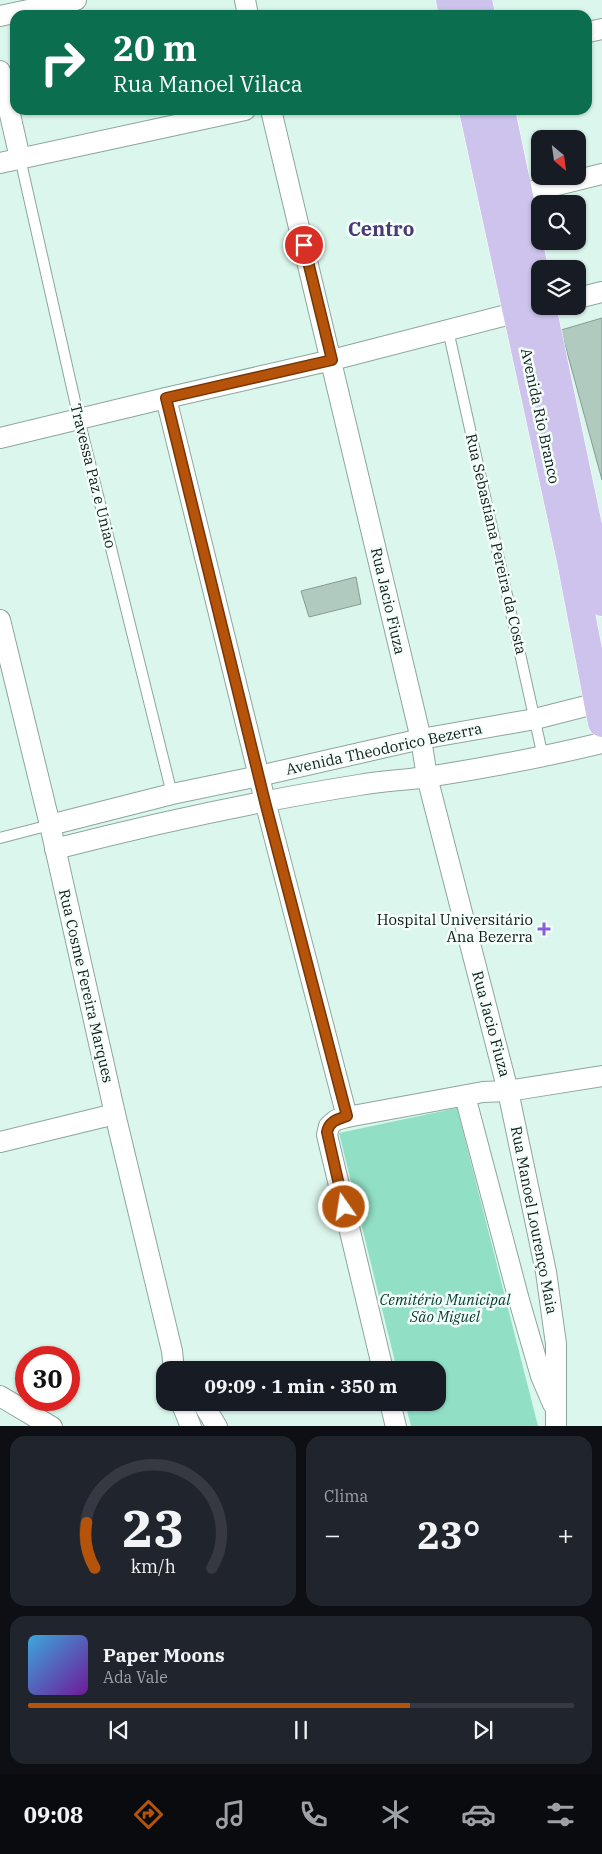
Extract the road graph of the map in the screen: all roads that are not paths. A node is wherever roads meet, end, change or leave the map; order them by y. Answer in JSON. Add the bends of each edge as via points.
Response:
{"nodes":[{"id":1,"x":76,"y":0,"type":"edge"},
{"id":2,"x":28,"y":10,"type":"edge"},
{"id":3,"x":0,"y":71,"type":"edge"},
{"id":4,"x":10,"y":114,"type":"edge"},
{"id":5,"x":10,"y":115,"type":"edge"},
{"id":6,"x":222,"y":115,"type":"edge"},
{"id":7,"x":272,"y":115,"type":"edge"},
{"id":8,"x":475,"y":115,"type":"edge"},
{"id":9,"x":501,"y":115,"type":"edge"},
{"id":10,"x":20,"y":158,"type":"junction"},
{"id":11,"x":0,"y":163,"type":"edge"},
{"id":12,"x":602,"y":174,"type":"edge"},
{"id":13,"x":506,"y":198,"type":"junction"},
{"id":14,"x":531,"y":290,"type":"edge"},
{"id":15,"x":602,"y":292,"type":"edge"},
{"id":16,"x":586,"y":296,"type":"edge"},
{"id":17,"x":531,"y":306,"type":"edge"},
{"id":18,"x":536,"y":315,"type":"edge"},
{"id":19,"x":537,"y":315,"type":"edge"},
{"id":20,"x":448,"y":330,"type":"junction"},
{"id":21,"x":332,"y":360,"type":"junction"},
{"id":22,"x":166,"y":398,"type":"junction"},
{"id":23,"x":79,"y":419,"type":"junction"},
{"id":24,"x":0,"y":438,"type":"edge"},
{"id":25,"x":602,"y":602,"type":"edge"},
{"id":26,"x":0,"y":620,"type":"edge"},
{"id":27,"x":600,"y":709,"type":"edge"},
{"id":28,"x":535,"y":719,"type":"junction"},
{"id":29,"x":421,"y":740,"type":"junction"},
{"id":30,"x":602,"y":743,"type":"edge"},
{"id":31,"x":543,"y":757,"type":"junction"},
{"id":32,"x":259,"y":776,"type":"junction"},
{"id":33,"x":427,"y":777,"type":"junction"},
{"id":34,"x":172,"y":794,"type":"junction"},
{"id":35,"x":265,"y":802,"type":"junction"},
{"id":36,"x":50,"y":825,"type":"junction"},
{"id":37,"x":0,"y":838,"type":"edge"},
{"id":38,"x":55,"y":849,"type":"junction"},
{"id":39,"x":602,"y":1076,"type":"edge"},
{"id":40,"x":508,"y":1091,"type":"junction"},
{"id":41,"x":466,"y":1096,"type":"junction"},
{"id":42,"x":116,"y":1114,"type":"junction"},
{"id":43,"x":342,"y":1118,"type":"junction"},
{"id":44,"x":0,"y":1142,"type":"edge"},
{"id":45,"x":173,"y":1361,"type":"edge"},
{"id":46,"x":381,"y":1361,"type":"edge"},
{"id":47,"x":0,"y":1396,"type":"edge"},
{"id":48,"x":185,"y":1411,"type":"edge"},
{"id":49,"x":208,"y":1411,"type":"edge"},
{"id":50,"x":392,"y":1411,"type":"edge"},
{"id":51,"x":556,"y":1418,"type":"edge"},
{"id":52,"x":52,"y":1426,"type":"edge"},
{"id":53,"x":191,"y":1426,"type":"edge"},
{"id":54,"x":217,"y":1426,"type":"edge"},
{"id":55,"x":396,"y":1426,"type":"edge"}],
"edges":[{"from":1,"to":2,"type":"street"},
{"from":3,"to":4,"type":"street"},
{"from":5,"to":10,"type":"street"},
{"from":6,"to":10,"type":"street"},
{"from":7,"to":21,"type":"street","name":"Rua Jacio Fiuza"},
{"from":8,"to":13,"type":"main road","name":"Avenida Rio Branco"},
{"from":9,"to":13,"type":"main road","name":"Avenida Rio Branco"},
{"from":10,"to":11,"type":"street"},
{"from":10,"to":23,"type":"lane","name":"Travessa Paz e Uniao"},
{"from":12,"to":13,"type":"street"},
{"from":13,"to":14,"type":"main road","name":"Avenida Rio Branco"},
{"from":15,"to":16,"type":"street"},
{"from":17,"to":20,"type":"street"},
{"from":18,"to":27,"type":"main road","name":"Avenida Rio Branco","via":[[572,561]]},
{"from":19,"to":25,"type":"main road","name":"Avenida Rio Branco"},
{"from":20,"to":21,"type":"street"},
{"from":20,"to":28,"type":"lane","name":"Rua Sebastiana Pereira da Costa"},
{"from":21,"to":22,"type":"street"},
{"from":21,"to":29,"type":"street","name":"Rua Jacio Fiuza"},
{"from":22,"to":23,"type":"street"},
{"from":22,"to":32,"type":"street"},
{"from":23,"to":24,"type":"street"},
{"from":23,"to":34,"type":"lane","name":"Travessa Paz e Uniao"},
{"from":26,"to":36,"type":"street","name":"Rua Cosme Fereira Marques"},
{"from":27,"to":28,"type":"street","name":"Avenida Theodorico Bezerra"},
{"from":28,"to":29,"type":"street","name":"Avenida Theodorico Bezerra"},
{"from":28,"to":31,"type":"lane","name":"Rua Sebastiana Pereira da Costa"},
{"from":29,"to":32,"type":"street","name":"Avenida Theodorico Bezerra"},
{"from":29,"to":33,"type":"street","name":"Rua Jacio Fiuza"},
{"from":30,"to":31,"type":"street","name":"Avenida Theodorico Bezerra"},
{"from":31,"to":33,"type":"street","name":"Avenida Theodorico Bezerra"},
{"from":32,"to":34,"type":"street","name":"Avenida Theodorico Bezerra"},
{"from":32,"to":35,"type":"street"},
{"from":33,"to":35,"type":"street","name":"Avenida Theodorico Bezerra","via":[[362,784]]},
{"from":33,"to":40,"type":"street","name":"Rua Jacio Fiuza"},
{"from":34,"to":36,"type":"street","name":"Avenida Theodorico Bezerra"},
{"from":35,"to":38,"type":"street","name":"Avenida Theodorico Bezerra"},
{"from":35,"to":43,"type":"street"},
{"from":36,"to":37,"type":"lane"},
{"from":36,"to":38,"type":"street","name":"Rua Cosme Fereira Marques"},
{"from":38,"to":42,"type":"street","name":"Rua Cosme Fereira Marques"},
{"from":39,"to":40,"type":"street"},
{"from":40,"to":41,"type":"street"},
{"from":40,"to":51,"type":"street","name":"Rua Manoel Lourenço Maia","via":[[546,1272],[556,1344]]},
{"from":41,"to":43,"type":"street"},
{"from":41,"to":51,"type":"street","name":"Rua Manoel Lourenço Maia","via":[[525,1320]]},
{"from":42,"to":44,"type":"street"},
{"from":42,"to":45,"type":"street","name":"Rua Cosme Fereira Marques"},
{"from":43,"to":46,"type":"street","via":[[329,1126],[327,1135]]},
{"from":47,"to":52,"type":"street"},
{"from":48,"to":53,"type":"street"},
{"from":49,"to":54,"type":"street"},
{"from":50,"to":55,"type":"street"}]}
